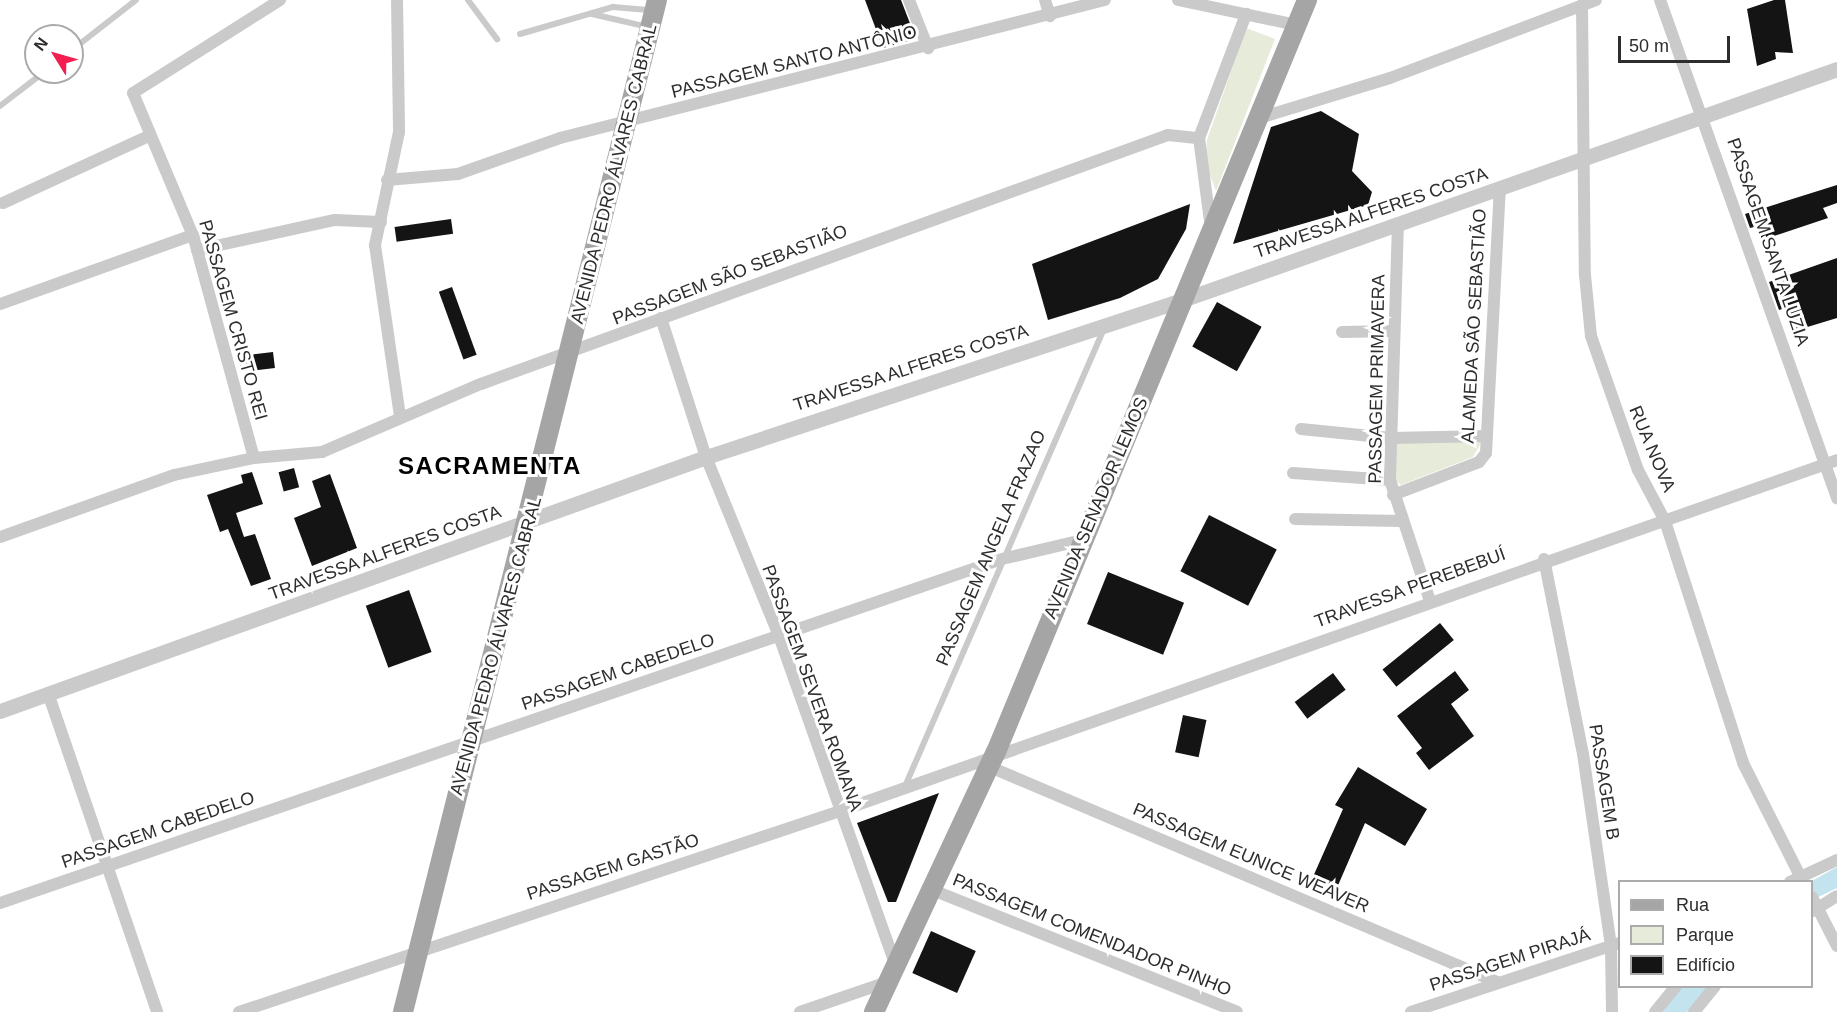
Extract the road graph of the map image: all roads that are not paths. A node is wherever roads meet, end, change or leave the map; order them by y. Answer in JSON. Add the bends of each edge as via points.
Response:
{"nodes":[{"id":1,"x":136,"y":0,"type":"edge"},
{"id":2,"x":280,"y":0,"type":"edge"},
{"id":3,"x":397,"y":0,"type":"edge"},
{"id":4,"x":468,"y":0,"type":"edge"},
{"id":5,"x":909,"y":0,"type":"edge"},
{"id":6,"x":1045,"y":0,"type":"edge"},
{"id":7,"x":1105,"y":0,"type":"edge"},
{"id":8,"x":1178,"y":0,"type":"edge"},
{"id":9,"x":1307,"y":0,"type":"edge"},
{"id":10,"x":1596,"y":0,"type":"edge"},
{"id":11,"x":1660,"y":0,"type":"edge"},
{"id":12,"x":1582,"y":5,"type":"junction"},
{"id":13,"x":654,"y":12,"type":"edge"},
{"id":14,"x":591,"y":13,"type":"junction"},
{"id":15,"x":1246,"y":14,"type":"junction"},
{"id":16,"x":1050,"y":16,"type":"junction"},
{"id":17,"x":1297,"y":25,"type":"junction"},
{"id":18,"x":520,"y":34,"type":"dead end"},
{"id":19,"x":497,"y":39,"type":"dead end"},
{"id":20,"x":84,"y":41,"type":"edge"},
{"id":21,"x":928,"y":48,"type":"junction"},
{"id":22,"x":1837,"y":69,"type":"edge"},
{"id":23,"x":28,"y":84,"type":"edge"},
{"id":24,"x":0,"y":106,"type":"edge"},
{"id":25,"x":1704,"y":113,"type":"junction"},
{"id":26,"x":1263,"y":117,"type":"junction"},
{"id":27,"x":624,"y":123,"type":"junction"},
{"id":28,"x":149,"y":136,"type":"junction"},
{"id":29,"x":1199,"y":138,"type":"junction"},
{"id":30,"x":1582,"y":158,"type":"junction"},
{"id":31,"x":387,"y":180,"type":"junction"},
{"id":32,"x":1500,"y":189,"type":"junction"},
{"id":33,"x":3,"y":203,"type":"dead end"},
{"id":34,"x":381,"y":222,"type":"junction"},
{"id":35,"x":1398,"y":223,"type":"junction"},
{"id":36,"x":1211,"y":234,"type":"junction"},
{"id":37,"x":193,"y":235,"type":"junction"},
{"id":38,"x":196,"y":250,"type":"junction"},
{"id":39,"x":1185,"y":299,"type":"junction"},
{"id":40,"x":0,"y":304,"type":"edge"},
{"id":41,"x":661,"y":318,"type":"junction"},
{"id":42,"x":1105,"y":324,"type":"junction"},
{"id":43,"x":1342,"y":332,"type":"dead end"},
{"id":44,"x":1394,"y":332,"type":"junction"},
{"id":45,"x":570,"y":356,"type":"junction"},
{"id":46,"x":400,"y":416,"type":"junction"},
{"id":47,"x":1301,"y":429,"type":"dead end"},
{"id":48,"x":1487,"y":436,"type":"junction"},
{"id":49,"x":1391,"y":438,"type":"junction"},
{"id":50,"x":706,"y":457,"type":"junction"},
{"id":51,"x":254,"y":458,"type":"junction"},
{"id":52,"x":1831,"y":462,"type":"edge"},
{"id":53,"x":1293,"y":473,"type":"dead end"},
{"id":54,"x":1390,"y":480,"type":"junction"},
{"id":55,"x":1393,"y":495,"type":"junction"},
{"id":56,"x":1837,"y":498,"type":"edge"},
{"id":57,"x":1295,"y":519,"type":"dead end"},
{"id":58,"x":1401,"y":521,"type":"junction"},
{"id":59,"x":1665,"y":521,"type":"junction"},
{"id":60,"x":529,"y":523,"type":"junction"},
{"id":61,"x":0,"y":537,"type":"edge"},
{"id":62,"x":1079,"y":542,"type":"junction"},
{"id":63,"x":1002,"y":559,"type":"junction"},
{"id":64,"x":1544,"y":559,"type":"junction"},
{"id":65,"x":1430,"y":601,"type":"junction"},
{"id":66,"x":779,"y":636,"type":"junction"},
{"id":67,"x":48,"y":693,"type":"junction"},
{"id":68,"x":0,"y":711,"type":"edge"},
{"id":69,"x":471,"y":740,"type":"junction"},
{"id":70,"x":993,"y":760,"type":"junction"},
{"id":71,"x":906,"y":784,"type":"junction"},
{"id":72,"x":837,"y":812,"type":"junction"},
{"id":73,"x":1837,"y":860,"type":"edge"},
{"id":74,"x":108,"y":866,"type":"junction"},
{"id":75,"x":1799,"y":880,"type":"edge"},
{"id":76,"x":934,"y":891,"type":"junction"},
{"id":77,"x":1837,"y":896,"type":"edge"},
{"id":78,"x":0,"y":903,"type":"edge"},
{"id":79,"x":1814,"y":904,"type":"edge"},
{"id":80,"x":1615,"y":944,"type":"edge"},
{"id":81,"x":1837,"y":946,"type":"edge"},
{"id":82,"x":419,"y":950,"type":"junction"},
{"id":83,"x":893,"y":974,"type":"junction"},
{"id":84,"x":1497,"y":982,"type":"junction"},
{"id":85,"x":1675,"y":988,"type":"edge"},
{"id":86,"x":1714,"y":988,"type":"edge"},
{"id":87,"x":157,"y":1012,"type":"edge"},
{"id":88,"x":239,"y":1012,"type":"edge"},
{"id":89,"x":403,"y":1012,"type":"edge"},
{"id":90,"x":800,"y":1012,"type":"edge"},
{"id":91,"x":874,"y":1012,"type":"edge"},
{"id":92,"x":1237,"y":1012,"type":"edge"},
{"id":93,"x":1411,"y":1012,"type":"edge"},
{"id":94,"x":1612,"y":1012,"type":"edge"},
{"id":95,"x":1655,"y":1012,"type":"edge"},
{"id":96,"x":1694,"y":1012,"type":"edge"}],
"edges":[{"from":1,"to":20,"type":"lane"},
{"from":2,"to":28,"type":"street","name":"PASSAGEM CRISTO REI","via":[[134,93]]},
{"from":3,"to":31,"type":"street","via":[[399,132]]},
{"from":4,"to":19,"type":"lane"},
{"from":5,"to":21,"type":"street"},
{"from":6,"to":16,"type":"street"},
{"from":7,"to":16,"type":"street","name":"PASSAGEM SANTO ANTÔNIO"},
{"from":8,"to":15,"type":"street"},
{"from":9,"to":17,"type":"main road","name":"AVENIDA SENADOR LEMOS"},
{"from":10,"to":12,"type":"street"},
{"from":11,"to":25,"type":"street","name":"PASSAGEM SANTA LUZIA"},
{"from":12,"to":26,"type":"street","via":[[1390,78]]},
{"from":12,"to":30,"type":"street","name":"RUA NOVA"},
{"from":13,"to":14,"type":"lane"},
{"from":13,"to":14,"type":"lane","via":[[613,7]]},
{"from":13,"to":27,"type":"main road","name":"AVENIDA PEDRO ÁLVARES CABRAL"},
{"from":14,"to":18,"type":"lane"},
{"from":15,"to":17,"type":"street"},
{"from":15,"to":29,"type":"street"},
{"from":16,"to":21,"type":"street","name":"PASSAGEM SANTO ANTÔNIO"},
{"from":17,"to":26,"type":"main road","name":"AVENIDA SENADOR LEMOS"},
{"from":21,"to":27,"type":"street","name":"PASSAGEM SANTO ANTÔNIO"},
{"from":22,"to":25,"type":"street","name":"TRAVESSA ALFERES COSTA"},
{"from":23,"to":24,"type":"lane"},
{"from":25,"to":30,"type":"street","name":"TRAVESSA ALFERES COSTA"},
{"from":25,"to":52,"type":"street","name":"PASSAGEM SANTA LUZIA"},
{"from":26,"to":36,"type":"main road","name":"AVENIDA SENADOR LEMOS"},
{"from":27,"to":31,"type":"street","name":"PASSAGEM SANTO ANTÔNIO","via":[[560,138],[458,174]]},
{"from":27,"to":45,"type":"main road","name":"AVENIDA PEDRO ÁLVARES CABRAL"},
{"from":28,"to":33,"type":"street"},
{"from":28,"to":37,"type":"street","name":"PASSAGEM CRISTO REI"},
{"from":29,"to":36,"type":"street"},
{"from":29,"to":41,"type":"street","name":"PASSAGEM SÃO SEBASTIÃO","via":[[1168,135]]},
{"from":30,"to":32,"type":"street","name":"TRAVESSA ALFERES COSTA"},
{"from":30,"to":59,"type":"street","name":"RUA NOVA","via":[[1591,336],[1638,470]]},
{"from":31,"to":34,"type":"street"},
{"from":32,"to":35,"type":"street","name":"TRAVESSA ALFERES COSTA"},
{"from":32,"to":48,"type":"street","name":"ALAMEDA SÃO SEBASTIÃO"},
{"from":34,"to":38,"type":"street","via":[[334,220]]},
{"from":34,"to":46,"type":"street","via":[[375,245]]},
{"from":35,"to":39,"type":"street","name":"TRAVESSA ALFERES COSTA"},
{"from":35,"to":44,"type":"street","name":"PASSAGEM PRIMAVERA"},
{"from":36,"to":39,"type":"main road","name":"AVENIDA SENADOR LEMOS"},
{"from":37,"to":38,"type":"street","name":"PASSAGEM CRISTO REI"},
{"from":37,"to":40,"type":"street"},
{"from":38,"to":51,"type":"street","name":"PASSAGEM CRISTO REI"},
{"from":39,"to":42,"type":"street","name":"TRAVESSA ALFERES COSTA"},
{"from":39,"to":62,"type":"main road","name":"AVENIDA SENADOR LEMOS"},
{"from":41,"to":45,"type":"street","name":"PASSAGEM SÃO SEBASTIÃO"},
{"from":41,"to":50,"type":"street","name":"PASSAGEM SEVERA ROMANA"},
{"from":42,"to":50,"type":"street","name":"TRAVESSA ALFERES COSTA"},
{"from":42,"to":63,"type":"lane","name":"PASSAGEM ANGELA FRAZAO"},
{"from":43,"to":44,"type":"street"},
{"from":44,"to":49,"type":"street","name":"PASSAGEM PRIMAVERA"},
{"from":45,"to":46,"type":"street","name":"PASSAGEM SÃO SEBASTIÃO"},
{"from":45,"to":60,"type":"main road","name":"AVENIDA PEDRO ÁLVARES CABRAL"},
{"from":46,"to":51,"type":"street","name":"PASSAGEM SÃO SEBASTIÃO","via":[[322,452]]},
{"from":47,"to":49,"type":"street"},
{"from":48,"to":49,"type":"street"},
{"from":48,"to":55,"type":"street","name":"ALAMEDA SÃO SEBASTIÃO","via":[[1479,462]]},
{"from":49,"to":54,"type":"street","name":"PASSAGEM PRIMAVERA"},
{"from":50,"to":60,"type":"street","name":"TRAVESSA ALFERES COSTA"},
{"from":50,"to":66,"type":"street","name":"PASSAGEM SEVERA ROMANA"},
{"from":51,"to":61,"type":"street","name":"PASSAGEM SÃO SEBASTIÃO","via":[[174,475]]},
{"from":52,"to":56,"type":"street","name":"PASSAGEM SANTA LUZIA"},
{"from":52,"to":59,"type":"street","name":"TRAVESSA PEREBEBUÍ"},
{"from":53,"to":54,"type":"street"},
{"from":54,"to":55,"type":"street","name":"PASSAGEM PRIMAVERA"},
{"from":55,"to":58,"type":"street","name":"PASSAGEM PRIMAVERA"},
{"from":57,"to":58,"type":"street"},
{"from":58,"to":65,"type":"street","name":"PASSAGEM PRIMAVERA"},
{"from":59,"to":64,"type":"street","name":"TRAVESSA PEREBEBUÍ"},
{"from":59,"to":75,"type":"street","name":"RUA NOVA","via":[[1743,763]]},
{"from":60,"to":67,"type":"street","name":"TRAVESSA ALFERES COSTA"},
{"from":60,"to":69,"type":"main road","name":"AVENIDA PEDRO ÁLVARES CABRAL"},
{"from":62,"to":63,"type":"street","name":"PASSAGEM CABEDELO"},
{"from":62,"to":70,"type":"main road","name":"AVENIDA SENADOR LEMOS"},
{"from":63,"to":66,"type":"street","name":"PASSAGEM CABEDELO"},
{"from":63,"to":71,"type":"lane","name":"PASSAGEM ANGELA FRAZAO"},
{"from":64,"to":65,"type":"street","name":"TRAVESSA PEREBEBUÍ"},
{"from":64,"to":80,"type":"street","name":"PASSAGEM B"},
{"from":65,"to":70,"type":"street","name":"TRAVESSA PEREBEBUÍ"},
{"from":66,"to":69,"type":"street","name":"PASSAGEM CABEDELO"},
{"from":66,"to":72,"type":"street","name":"PASSAGEM SEVERA ROMANA"},
{"from":67,"to":68,"type":"street","name":"TRAVESSA ALFERES COSTA"},
{"from":67,"to":74,"type":"street"},
{"from":69,"to":74,"type":"street","name":"PASSAGEM CABEDELO"},
{"from":69,"to":82,"type":"main road","name":"AVENIDA PEDRO ÁLVARES CABRAL"},
{"from":70,"to":71,"type":"street","name":"PASSAGEM GASTÃO"},
{"from":70,"to":76,"type":"main road","name":"AVENIDA SENADOR LEMOS"},
{"from":70,"to":84,"type":"street","name":"PASSAGEM EUNICE WEAVER"},
{"from":71,"to":72,"type":"street","name":"PASSAGEM GASTÃO"},
{"from":72,"to":82,"type":"street","name":"PASSAGEM GASTÃO"},
{"from":72,"to":83,"type":"street","name":"PASSAGEM SEVERA ROMANA"},
{"from":73,"to":75,"type":"street"},
{"from":74,"to":78,"type":"street","name":"PASSAGEM CABEDELO"},
{"from":74,"to":87,"type":"street"},
{"from":76,"to":83,"type":"main road","name":"AVENIDA SENADOR LEMOS"},
{"from":76,"to":92,"type":"street","name":"PASSAGEM COMENDADOR PINHO"},
{"from":77,"to":79,"type":"street"},
{"from":79,"to":81,"type":"street"},
{"from":80,"to":84,"type":"street","name":"PASSAGEM PIRAJÁ"},
{"from":80,"to":94,"type":"street","name":"PASSAGEM B"},
{"from":82,"to":88,"type":"street","name":"PASSAGEM GASTÃO"},
{"from":82,"to":89,"type":"main road","name":"AVENIDA PEDRO ÁLVARES CABRAL"},
{"from":83,"to":90,"type":"street"},
{"from":83,"to":91,"type":"main road","name":"AVENIDA SENADOR LEMOS"},
{"from":84,"to":93,"type":"street","name":"PASSAGEM PIRAJÁ"},
{"from":85,"to":95,"type":"street"},
{"from":86,"to":96,"type":"street"}]}
